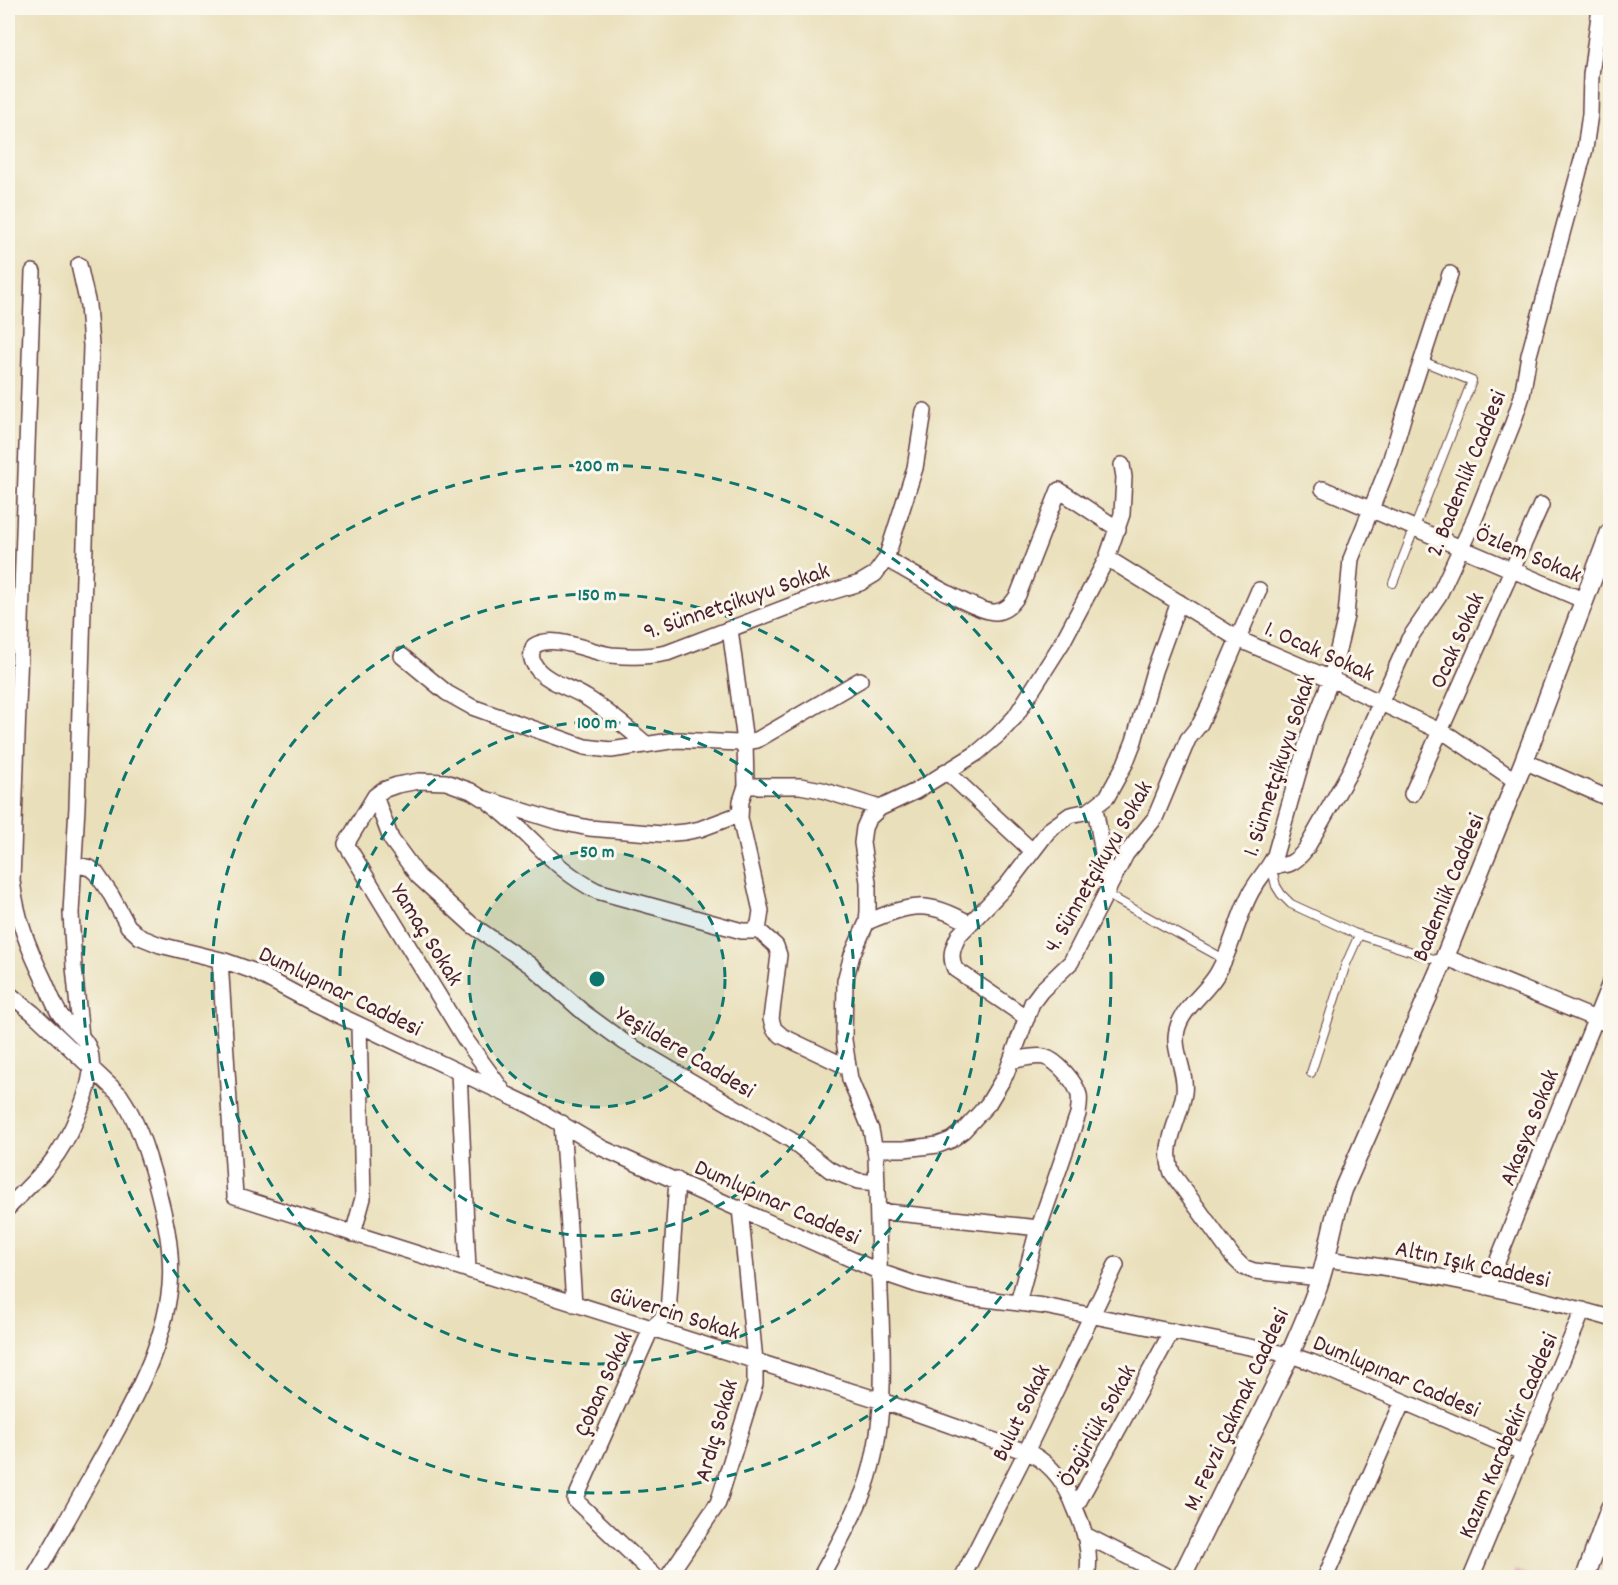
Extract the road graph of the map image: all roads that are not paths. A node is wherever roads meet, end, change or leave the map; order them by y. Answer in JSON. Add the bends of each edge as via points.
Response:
{"nodes":[{"id":1,"x":1600,"y":8,"type":"edge"},
{"id":2,"x":79,"y":265,"type":"dead end"},
{"id":3,"x":33,"y":272,"type":"dead end"},
{"id":4,"x":1450,"y":274,"type":"dead end"},
{"id":5,"x":1422,"y":361,"type":"junction"},
{"id":6,"x":924,"y":411,"type":"dead end"},
{"id":7,"x":1122,"y":465,"type":"dead end"},
{"id":8,"x":1323,"y":489,"type":"dead end"},
{"id":9,"x":1541,"y":505,"type":"dead end"},
{"id":10,"x":1370,"y":510,"type":"junction"},
{"id":11,"x":1414,"y":528,"type":"junction"},
{"id":12,"x":1118,"y":529,"type":"junction"},
{"id":13,"x":1611,"y":532,"type":"edge"},
{"id":14,"x":1461,"y":548,"type":"junction"},
{"id":15,"x":1107,"y":558,"type":"junction"},
{"id":16,"x":885,"y":559,"type":"junction"},
{"id":17,"x":1512,"y":570,"type":"junction"},
{"id":18,"x":1393,"y":583,"type":"dead end"},
{"id":19,"x":1259,"y":590,"type":"dead end"},
{"id":20,"x":1585,"y":601,"type":"junction"},
{"id":21,"x":1179,"y":602,"type":"junction"},
{"id":22,"x":730,"y":630,"type":"junction"},
{"id":23,"x":1238,"y":639,"type":"junction"},
{"id":24,"x":402,"y":656,"type":"dead end"},
{"id":25,"x":1331,"y":678,"type":"junction"},
{"id":26,"x":860,"y":680,"type":"dead end"},
{"id":27,"x":1380,"y":701,"type":"junction"},
{"id":28,"x":1441,"y":731,"type":"junction"},
{"id":29,"x":746,"y":742,"type":"junction"},
{"id":30,"x":645,"y":744,"type":"junction"},
{"id":31,"x":1524,"y":761,"type":"junction"},
{"id":32,"x":945,"y":771,"type":"junction"},
{"id":33,"x":1516,"y":781,"type":"junction"},
{"id":34,"x":747,"y":786,"type":"junction"},
{"id":35,"x":1413,"y":794,"type":"dead end"},
{"id":36,"x":375,"y":796,"type":"junction"},
{"id":37,"x":482,"y":798,"type":"junction"},
{"id":38,"x":1611,"y":799,"type":"edge"},
{"id":39,"x":880,"y":808,"type":"junction"},
{"id":40,"x":1095,"y":808,"type":"junction"},
{"id":41,"x":740,"y":814,"type":"junction"},
{"id":42,"x":1032,"y":851,"type":"junction"},
{"id":43,"x":75,"y":864,"type":"junction"},
{"id":44,"x":1270,"y":865,"type":"junction"},
{"id":45,"x":1107,"y":890,"type":"junction"},
{"id":46,"x":867,"y":922,"type":"junction"},
{"id":47,"x":970,"y":924,"type":"junction"},
{"id":48,"x":757,"y":929,"type":"junction"},
{"id":49,"x":1359,"y":935,"type":"junction"},
{"id":50,"x":1224,"y":959,"type":"junction"},
{"id":51,"x":1444,"y":959,"type":"junction"},
{"id":52,"x":220,"y":960,"type":"junction"},
{"id":53,"x":1611,"y":983,"type":"edge"},
{"id":54,"x":8,"y":993,"type":"edge"},
{"id":55,"x":1027,"y":1018,"type":"junction"},
{"id":56,"x":1604,"y":1022,"type":"edge"},
{"id":57,"x":359,"y":1024,"type":"junction"},
{"id":58,"x":81,"y":1038,"type":"junction"},
{"id":59,"x":1011,"y":1061,"type":"junction"},
{"id":60,"x":847,"y":1067,"type":"junction"},
{"id":61,"x":92,"y":1069,"type":"junction"},
{"id":62,"x":459,"y":1072,"type":"junction"},
{"id":63,"x":1311,"y":1074,"type":"dead end"},
{"id":64,"x":505,"y":1093,"type":"junction"},
{"id":65,"x":562,"y":1124,"type":"junction"},
{"id":66,"x":875,"y":1149,"type":"junction"},
{"id":67,"x":677,"y":1180,"type":"junction"},
{"id":68,"x":877,"y":1183,"type":"junction"},
{"id":69,"x":8,"y":1208,"type":"edge"},
{"id":70,"x":740,"y":1208,"type":"junction"},
{"id":71,"x":878,"y":1210,"type":"junction"},
{"id":72,"x":1039,"y":1228,"type":"junction"},
{"id":73,"x":353,"y":1234,"type":"junction"},
{"id":74,"x":1326,"y":1258,"type":"junction"},
{"id":75,"x":1116,"y":1265,"type":"dead end"},
{"id":76,"x":468,"y":1270,"type":"junction"},
{"id":77,"x":880,"y":1272,"type":"junction"},
{"id":78,"x":1320,"y":1278,"type":"junction"},
{"id":79,"x":1487,"y":1287,"type":"junction"},
{"id":80,"x":1018,"y":1303,"type":"junction"},
{"id":81,"x":574,"y":1304,"type":"junction"},
{"id":82,"x":1584,"y":1310,"type":"junction"},
{"id":83,"x":1092,"y":1315,"type":"junction"},
{"id":84,"x":1611,"y":1318,"type":"edge"},
{"id":85,"x":651,"y":1329,"type":"junction"},
{"id":86,"x":1172,"y":1331,"type":"junction"},
{"id":87,"x":1290,"y":1355,"type":"junction"},
{"id":88,"x":755,"y":1361,"type":"junction"},
{"id":89,"x":882,"y":1401,"type":"junction"},
{"id":90,"x":1403,"y":1401,"type":"junction"},
{"id":91,"x":1026,"y":1452,"type":"junction"},
{"id":92,"x":1524,"y":1453,"type":"junction"},
{"id":93,"x":1076,"y":1508,"type":"junction"},
{"id":94,"x":1611,"y":1508,"type":"edge"},
{"id":95,"x":1085,"y":1535,"type":"junction"},
{"id":96,"x":34,"y":1578,"type":"edge"},
{"id":97,"x":657,"y":1578,"type":"edge"},
{"id":98,"x":667,"y":1578,"type":"edge"},
{"id":99,"x":820,"y":1578,"type":"edge"},
{"id":100,"x":963,"y":1578,"type":"edge"},
{"id":101,"x":1087,"y":1578,"type":"edge"},
{"id":102,"x":1170,"y":1578,"type":"edge"},
{"id":103,"x":1181,"y":1578,"type":"edge"},
{"id":104,"x":1325,"y":1578,"type":"edge"},
{"id":105,"x":1471,"y":1578,"type":"edge"},
{"id":106,"x":1586,"y":1578,"type":"edge"}],
"edges":[{"from":1,"to":14,"type":"street","name":"2. Bademlik Caddesi","via":[[1580,174],[1514,423]]},
{"from":2,"to":43,"type":"street","via":[[88,305],[91,346]]},
{"from":3,"to":58,"type":"street","via":[[12,880],[23,936],[58,1011]]},
{"from":4,"to":5,"type":"street","name":"1. Sünnetçikuyu Sokak"},
{"from":5,"to":10,"type":"street","name":"1. Sünnetçikuyu Sokak","via":[[1390,462]]},
{"from":5,"to":11,"type":"lane","via":[[1472,381]]},
{"from":6,"to":16,"type":"street","name":"9. Sünnetçikuyu Sokak","via":[[915,468]]},
{"from":7,"to":12,"type":"street","via":[[1124,500]]},
{"from":8,"to":10,"type":"street","name":"Özlem Sokak"},
{"from":9,"to":17,"type":"street","name":"Ocak Sokak"},
{"from":10,"to":11,"type":"street","name":"Özlem Sokak"},
{"from":10,"to":25,"type":"street","name":"1. Sünnetçikuyu Sokak","via":[[1349,568],[1346,616]]},
{"from":11,"to":14,"type":"street","name":"Özlem Sokak"},
{"from":11,"to":18,"type":"lane"},
{"from":12,"to":15,"type":"street"},
{"from":12,"to":16,"type":"street","via":[[1059,490],[1018,595],[1008,607],[996,612],[977,608]]},
{"from":13,"to":20,"type":"street","name":"Bademlik Caddesi"},
{"from":14,"to":17,"type":"street","name":"Özlem Sokak"},
{"from":14,"to":27,"type":"street","name":"2. Bademlik Caddesi","via":[[1432,607],[1409,639]]},
{"from":15,"to":21,"type":"street","name":"1. Ocak Sokak"},
{"from":15,"to":32,"type":"street","via":[[1062,643],[1015,717],[989,744]]},
{"from":16,"to":22,"type":"street","name":"9. Sünnetçikuyu Sokak","via":[[875,574],[860,583]]},
{"from":17,"to":20,"type":"street","name":"Özlem Sokak"},
{"from":17,"to":28,"type":"street","name":"Ocak Sokak"},
{"from":19,"to":23,"type":"street","name":"4. Sünnetçikuyu Sokak"},
{"from":20,"to":31,"type":"street","name":"Bademlik Caddesi"},
{"from":21,"to":23,"type":"street","name":"1. Ocak Sokak"},
{"from":21,"to":40,"type":"street","via":[[1125,764],[1107,797]]},
{"from":22,"to":29,"type":"street"},
{"from":22,"to":30,"type":"street","name":"9. Sünnetçikuyu Sokak","via":[[652,656],[607,654],[556,641],[534,646],[531,658],[545,676],[594,702]]},
{"from":23,"to":25,"type":"street","name":"1. Ocak Sokak"},
{"from":23,"to":45,"type":"street","name":"4. Sünnetçikuyu Sokak","via":[[1209,706],[1188,739],[1159,811],[1126,854]]},
{"from":24,"to":30,"type":"street","via":[[447,693],[493,716],[599,750]]},
{"from":25,"to":27,"type":"street","name":"1. Ocak Sokak"},
{"from":25,"to":44,"type":"street","name":"1. Sünnetçikuyu Sokak"},
{"from":26,"to":29,"type":"street","via":[[768,735]]},
{"from":27,"to":28,"type":"street","name":"1. Ocak Sokak"},
{"from":27,"to":44,"type":"street","name":"2. Bademlik Caddesi","via":[[1350,771],[1306,849],[1293,864]]},
{"from":28,"to":33,"type":"street","name":"1. Ocak Sokak"},
{"from":28,"to":35,"type":"street","name":"Ocak Sokak"},
{"from":29,"to":30,"type":"street","via":[[677,740]]},
{"from":29,"to":34,"type":"street"},
{"from":31,"to":33,"type":"street","name":"Bademlik Caddesi"},
{"from":31,"to":38,"type":"street"},
{"from":32,"to":39,"type":"street","via":[[916,791]]},
{"from":32,"to":42,"type":"street"},
{"from":33,"to":51,"type":"street","name":"Bademlik Caddesi"},
{"from":34,"to":39,"type":"street","via":[[800,786]]},
{"from":34,"to":41,"type":"street"},
{"from":36,"to":37,"type":"street","via":[[397,785],[434,781],[457,785]]},
{"from":36,"to":64,"type":"street","name":"Yamaç Sokak","via":[[346,844],[465,1039]]},
{"from":36,"to":68,"type":"street","name":"Yeşildere Caddesi","via":[[391,839],[418,876],[472,925],[530,965],[583,1012],[624,1042],[791,1140],[830,1170],[858,1181]]},
{"from":37,"to":41,"type":"street","via":[[573,825],[630,832],[685,832]]},
{"from":37,"to":48,"type":"street","via":[[554,863],[597,891],[751,933]]},
{"from":39,"to":46,"type":"street","via":[[868,819],[862,835],[870,897]]},
{"from":40,"to":42,"type":"street","via":[[1058,822]]},
{"from":40,"to":45,"type":"street"},
{"from":41,"to":48,"type":"street","via":[[760,907]]},
{"from":42,"to":47,"type":"street"},
{"from":43,"to":52,"type":"street","name":"Dumlupınar Caddesi","via":[[90,868],[103,882],[134,933],[160,945]]},
{"from":43,"to":58,"type":"street","via":[[71,913]]},
{"from":44,"to":49,"type":"lane","via":[[1276,886],[1292,904]]},
{"from":44,"to":50,"type":"street","name":"1. Sünnetçikuyu Sokak","via":[[1249,896]]},
{"from":45,"to":50,"type":"lane"},
{"from":45,"to":55,"type":"street","name":"4. Sünnetçikuyu Sokak","via":[[1071,962],[1041,991]]},
{"from":46,"to":47,"type":"street","via":[[899,908],[927,906]]},
{"from":46,"to":60,"type":"street","via":[[845,981]]},
{"from":47,"to":55,"type":"street","via":[[954,944],[951,954],[955,969]]},
{"from":48,"to":60,"type":"street","via":[[776,946],[779,955],[771,1019],[774,1029]]},
{"from":49,"to":51,"type":"lane"},
{"from":49,"to":63,"type":"lane"},
{"from":50,"to":78,"type":"street","name":"1. Sünnetçikuyu Sokak","via":[[1211,984],[1178,1026],[1176,1041],[1184,1093],[1169,1143],[1172,1173],[1243,1267]]},
{"from":51,"to":56,"type":"street"},
{"from":51,"to":74,"type":"street","name":"Bademlik Caddesi","via":[[1346,1182]]},
{"from":52,"to":57,"type":"street","name":"Dumlupınar Caddesi","via":[[253,971]]},
{"from":52,"to":73,"type":"street","name":"Güvercin Sokak","via":[[235,1196]]},
{"from":53,"to":56,"type":"street","name":"Akasya Sokak"},
{"from":54,"to":61,"type":"street"},
{"from":55,"to":59,"type":"street","name":"4. Sünnetçikuyu Sokak"},
{"from":56,"to":79,"type":"street","name":"Akasya Sokak"},
{"from":57,"to":62,"type":"street","name":"Dumlupınar Caddesi"},
{"from":57,"to":73,"type":"street","via":[[363,1198]]},
{"from":58,"to":61,"type":"street","via":[[90,1051]]},
{"from":59,"to":66,"type":"street","name":"4. Sünnetçikuyu Sokak","via":[[999,1088],[978,1118],[951,1140],[920,1148]]},
{"from":59,"to":72,"type":"street","via":[[1037,1057],[1051,1060],[1060,1066],[1079,1095],[1077,1114]]},
{"from":60,"to":66,"type":"street"},
{"from":61,"to":69,"type":"street","via":[[62,1147]]},
{"from":61,"to":96,"type":"street","via":[[120,1095],[139,1129],[170,1243],[170,1287],[157,1342],[132,1400]]},
{"from":62,"to":64,"type":"street","name":"Dumlupınar Caddesi"},
{"from":62,"to":76,"type":"street"},
{"from":64,"to":65,"type":"street","name":"Dumlupınar Caddesi"},
{"from":65,"to":67,"type":"street","name":"Dumlupınar Caddesi","via":[[602,1148]]},
{"from":65,"to":81,"type":"street"},
{"from":66,"to":68,"type":"street"},
{"from":67,"to":70,"type":"street","name":"Dumlupınar Caddesi"},
{"from":67,"to":85,"type":"street","name":"Çoban Sokak","via":[[668,1313]]},
{"from":68,"to":71,"type":"street"},
{"from":70,"to":77,"type":"street","name":"Dumlupınar Caddesi"},
{"from":70,"to":88,"type":"street","name":"Ardıç Sokak"},
{"from":71,"to":72,"type":"street"},
{"from":71,"to":77,"type":"street"},
{"from":72,"to":80,"type":"street"},
{"from":73,"to":76,"type":"street","name":"Güvercin Sokak"},
{"from":74,"to":78,"type":"street","name":"M. Fevzi Çakmak Caddesi"},
{"from":74,"to":79,"type":"street","name":"Altın Işık Caddesi"},
{"from":75,"to":83,"type":"street","name":"Bulut Sokak"},
{"from":76,"to":81,"type":"street","name":"Güvercin Sokak"},
{"from":77,"to":80,"type":"street","name":"Dumlupınar Caddesi","via":[[968,1297]]},
{"from":77,"to":89,"type":"street"},
{"from":78,"to":87,"type":"street","name":"M. Fevzi Çakmak Caddesi"},
{"from":79,"to":82,"type":"street","name":"Altın Işık Caddesi"},
{"from":80,"to":83,"type":"street","name":"Dumlupınar Caddesi"},
{"from":81,"to":85,"type":"street","name":"Güvercin Sokak"},
{"from":82,"to":84,"type":"street","name":"Altın Işık Caddesi"},
{"from":82,"to":92,"type":"street","name":"Kazım Karabekir Caddesi"},
{"from":83,"to":86,"type":"street","name":"Dumlupınar Caddesi"},
{"from":83,"to":91,"type":"street","name":"Bulut Sokak"},
{"from":85,"to":88,"type":"street","name":"Güvercin Sokak"},
{"from":85,"to":97,"type":"street","name":"Çoban Sokak","via":[[575,1500]]},
{"from":86,"to":87,"type":"street","name":"Dumlupınar Caddesi"},
{"from":86,"to":93,"type":"street","name":"Özgürlük Sokak"},
{"from":87,"to":90,"type":"street","name":"Dumlupınar Caddesi"},
{"from":87,"to":103,"type":"street","name":"M. Fevzi Çakmak Caddesi"},
{"from":88,"to":89,"type":"street","name":"Güvercin Sokak"},
{"from":88,"to":98,"type":"street","name":"Ardıç Sokak","via":[[755,1384],[718,1503]]},
{"from":89,"to":91,"type":"street","name":"Güvercin Sokak"},
{"from":89,"to":99,"type":"street","via":[[878,1437],[865,1487]]},
{"from":90,"to":92,"type":"street","name":"Dumlupınar Caddesi"},
{"from":90,"to":104,"type":"street"},
{"from":91,"to":93,"type":"street","name":"Güvercin Sokak","via":[[1053,1469]]},
{"from":91,"to":100,"type":"street","name":"Bulut Sokak"},
{"from":92,"to":105,"type":"street","name":"Kazım Karabekir Caddesi"},
{"from":93,"to":95,"type":"street","name":"Özgürlük Sokak"},
{"from":94,"to":106,"type":"street"},
{"from":95,"to":101,"type":"street","name":"Özgürlük Sokak"},
{"from":95,"to":102,"type":"street"}]}
